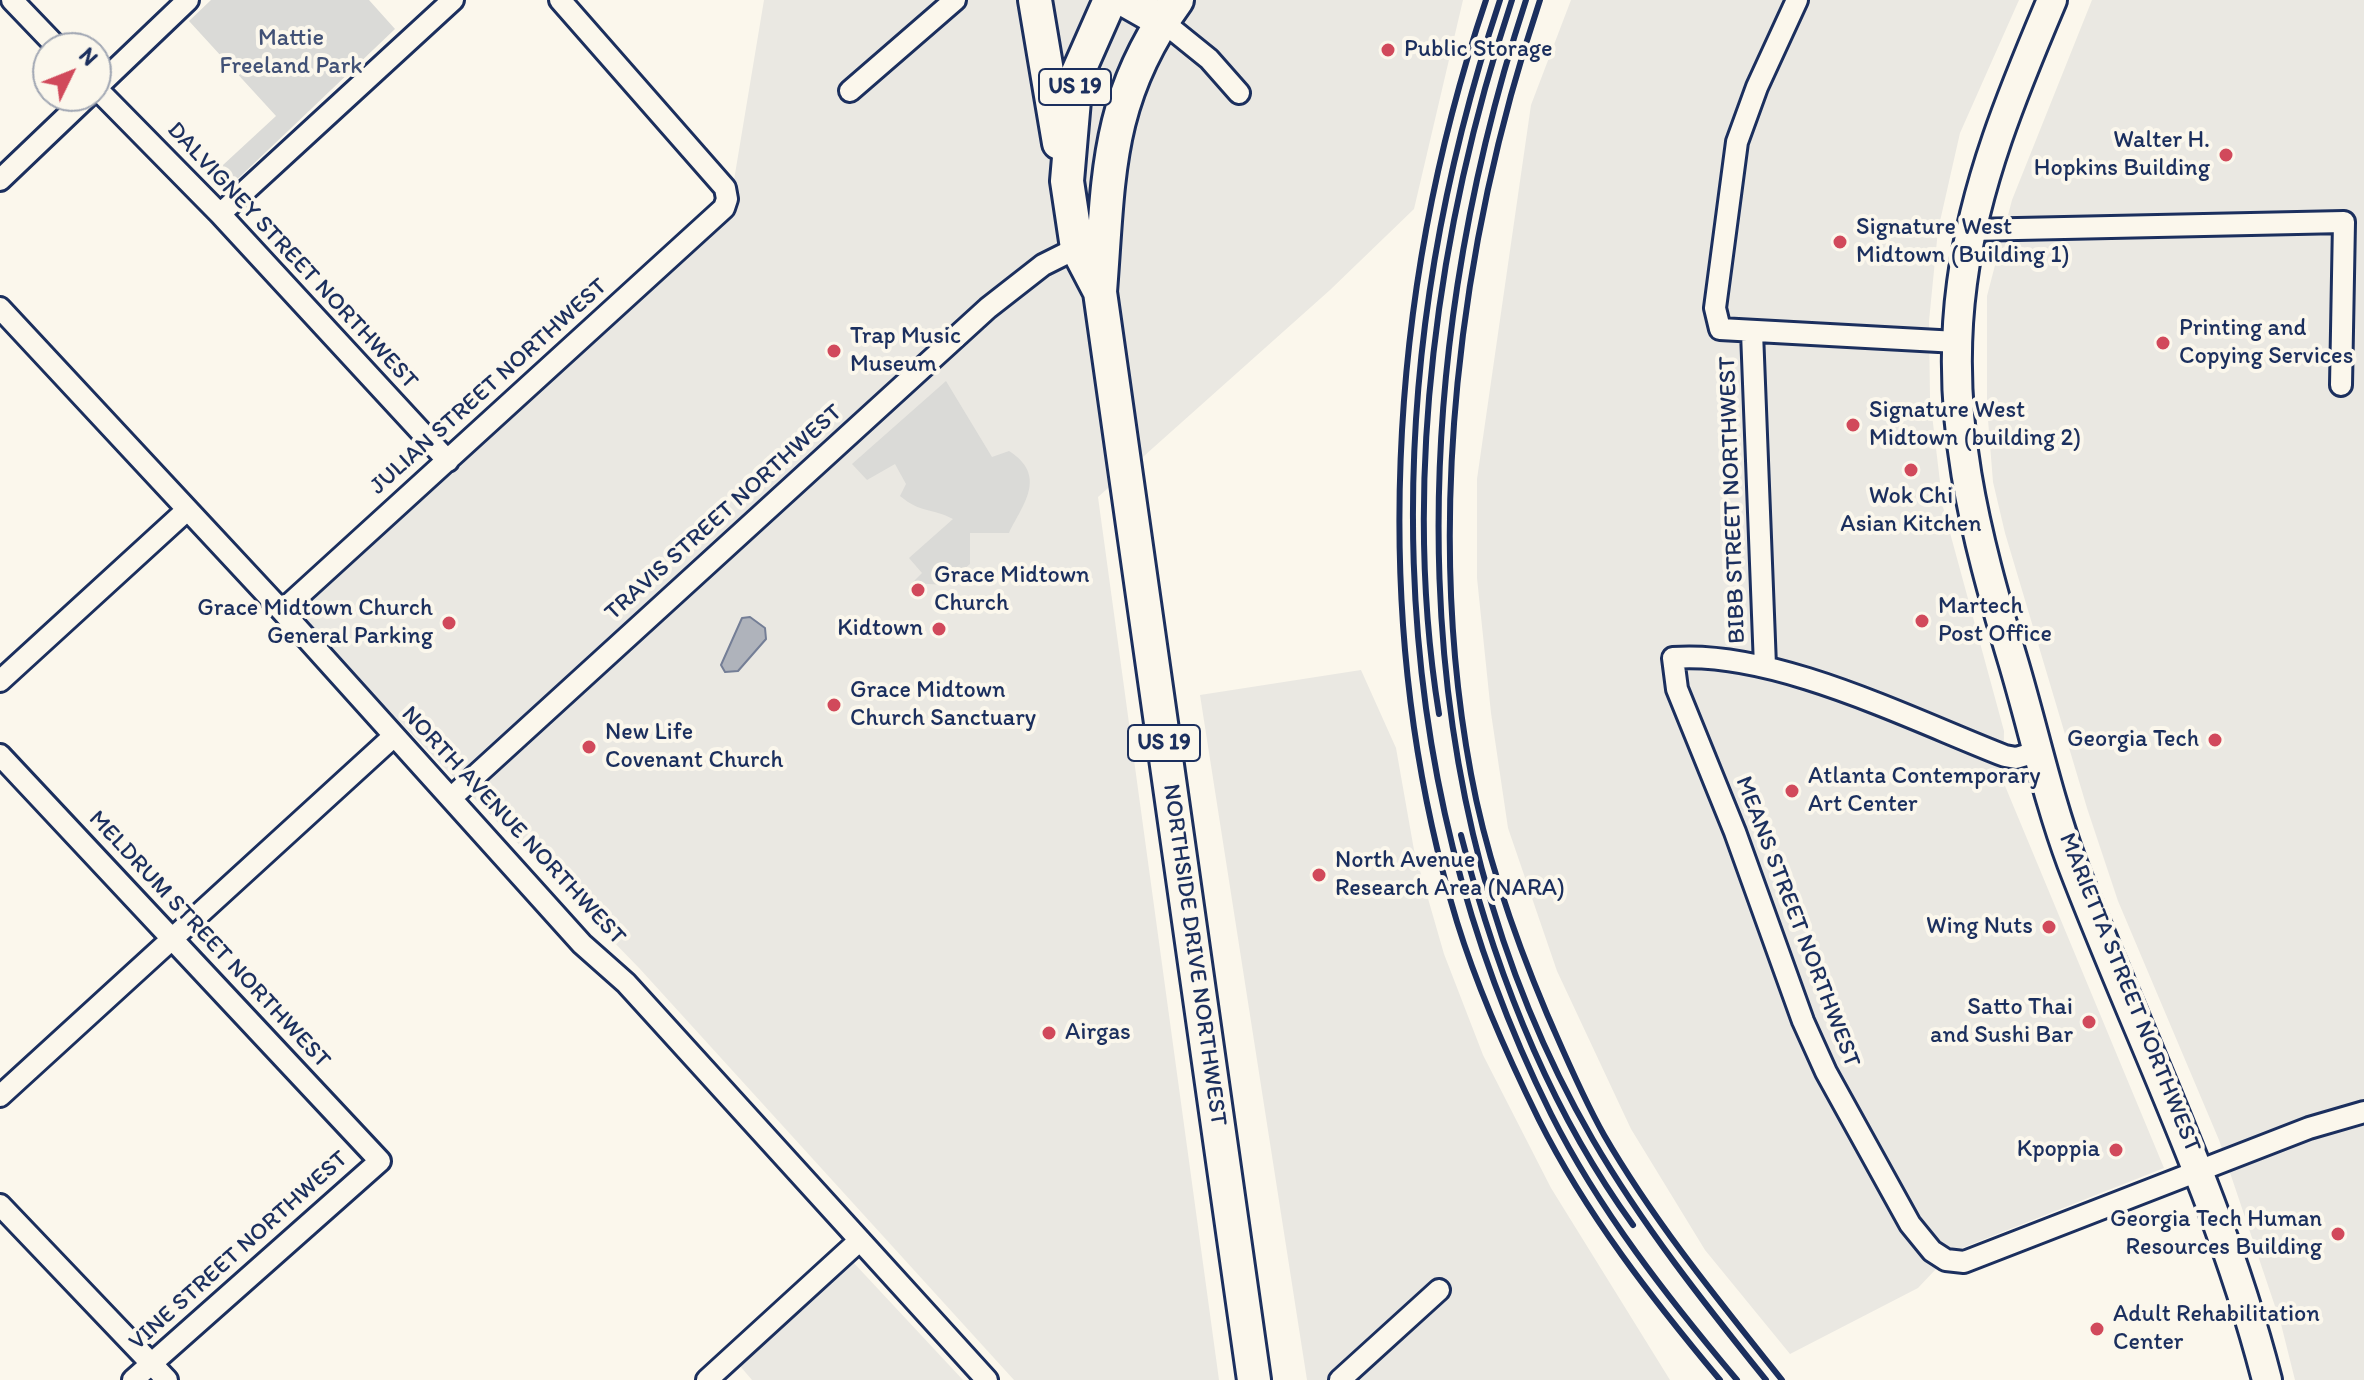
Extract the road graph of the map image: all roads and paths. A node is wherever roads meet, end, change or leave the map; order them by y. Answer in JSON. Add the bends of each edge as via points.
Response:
{"nodes":[{"id":1,"x":12,"y":0,"type":"edge"},
{"id":2,"x":188,"y":0,"type":"edge"},
{"id":3,"x":453,"y":0,"type":"edge"},
{"id":4,"x":560,"y":0,"type":"edge"},
{"id":5,"x":955,"y":0,"type":"edge"},
{"id":6,"x":1035,"y":0,"type":"edge"},
{"id":7,"x":1110,"y":0,"type":"edge"},
{"id":8,"x":1125,"y":0,"type":"edge"},
{"id":9,"x":1797,"y":0,"type":"edge"},
{"id":10,"x":2052,"y":0,"type":"edge"},
{"id":11,"x":1163,"y":7,"type":"edge"},
{"id":12,"x":43,"y":32,"type":"edge"},
{"id":13,"x":112,"y":73,"type":"edge"},
{"id":14,"x":850,"y":91,"type":"dead end"},
{"id":15,"x":1239,"y":93,"type":"dead end"},
{"id":16,"x":112,"y":104,"type":"edge"},
{"id":17,"x":71,"y":112,"type":"edge"},
{"id":18,"x":0,"y":180,"type":"edge"},
{"id":19,"x":1067,"y":181,"type":"junction"},
{"id":20,"x":220,"y":214,"type":"junction"},
{"id":21,"x":1971,"y":230,"type":"junction"},
{"id":22,"x":1077,"y":248,"type":"junction"},
{"id":23,"x":1100,"y":292,"type":"junction"},
{"id":24,"x":0,"y":308,"type":"edge"},
{"id":25,"x":1752,"y":332,"type":"junction"},
{"id":26,"x":1957,"y":342,"type":"junction"},
{"id":27,"x":2341,"y":385,"type":"dead end"},
{"id":28,"x":448,"y":461,"type":"junction"},
{"id":29,"x":187,"y":510,"type":"junction"},
{"id":30,"x":282,"y":611,"type":"junction"},
{"id":31,"x":1765,"y":666,"type":"junction"},
{"id":32,"x":0,"y":681,"type":"edge"},
{"id":33,"x":394,"y":736,"type":"junction"},
{"id":34,"x":2040,"y":751,"type":"junction"},
{"id":35,"x":0,"y":755,"type":"edge"},
{"id":36,"x":451,"y":798,"type":"junction"},
{"id":37,"x":172,"y":938,"type":"junction"},
{"id":38,"x":0,"y":1096,"type":"edge"},
{"id":39,"x":2364,"y":1112,"type":"edge"},
{"id":40,"x":380,"y":1161,"type":"joint"},
{"id":41,"x":2200,"y":1171,"type":"junction"},
{"id":42,"x":0,"y":1205,"type":"edge"},
{"id":43,"x":859,"y":1241,"type":"junction"},
{"id":44,"x":1439,"y":1290,"type":"dead end"},
{"id":45,"x":152,"y":1364,"type":"junction"},
{"id":46,"x":133,"y":1380,"type":"edge"},
{"id":47,"x":167,"y":1380,"type":"edge"},
{"id":48,"x":707,"y":1380,"type":"edge"},
{"id":49,"x":987,"y":1380,"type":"edge"},
{"id":50,"x":1254,"y":1380,"type":"edge"},
{"id":51,"x":1340,"y":1380,"type":"edge"},
{"id":52,"x":2267,"y":1380,"type":"edge"}],
"edges":[{"from":1,"to":12,"type":"street"},
{"from":2,"to":13,"type":"street"},
{"from":3,"to":20,"type":"street"},
{"from":4,"to":28,"type":"street","name":"JULIAN STREET NORTHWEST","via":[[725,188],[727,199],[724,208]]},
{"from":5,"to":14,"type":"street"},
{"from":6,"to":19,"type":"main road"},
{"from":7,"to":19,"type":"main road","name":"NORTHSIDE DRIVE NORTHWEST","number":"US 19","via":[[1076,77]]},
{"from":8,"to":11,"type":"main road"},
{"from":9,"to":25,"type":"street","via":[[1757,87],[1735,156],[1715,308],[1720,329]]},
{"from":10,"to":21,"type":"main road","name":"MARIETTA STREET NORTHWEST","via":[[2003,118]]},
{"from":11,"to":15,"type":"street"},
{"from":11,"to":23,"type":"main road","name":"NORTHSIDE DRIVE NORTHWEST","number":"US 19","via":[[1116,125]]},
{"from":16,"to":20,"type":"street","name":"DALVIGNEY STREET NORTHWEST"},
{"from":17,"to":18,"type":"street"},
{"from":19,"to":22,"type":"main road","name":"NORTHSIDE DRIVE NORTHWEST","number":"US 19"},
{"from":20,"to":28,"type":"street","name":"DALVIGNEY STREET NORTHWEST"},
{"from":21,"to":26,"type":"main road","name":"MARIETTA STREET NORTHWEST"},
{"from":21,"to":27,"type":"street","via":[[2344,222]]},
{"from":22,"to":23,"type":"main road","name":"NORTHSIDE DRIVE NORTHWEST","number":"US 19"},
{"from":22,"to":36,"type":"street","name":"TRAVIS STREET NORTHWEST","via":[[1043,265],[988,308]]},
{"from":23,"to":50,"type":"main road","name":"NORTHSIDE DRIVE NORTHWEST","number":"US 19"},
{"from":24,"to":29,"type":"street","name":"NORTH AVENUE NORTHWEST"},
{"from":25,"to":26,"type":"street"},
{"from":25,"to":31,"type":"street","name":"BIBB STREET NORTHWEST"},
{"from":26,"to":34,"type":"main road","name":"MARIETTA STREET NORTHWEST","via":[[1958,425],[1968,496]]},
{"from":28,"to":30,"type":"street","name":"JULIAN STREET NORTHWEST"},
{"from":29,"to":30,"type":"street","name":"NORTH AVENUE NORTHWEST"},
{"from":29,"to":32,"type":"street"},
{"from":30,"to":33,"type":"street","name":"NORTH AVENUE NORTHWEST"},
{"from":31,"to":34,"type":"street","via":[[2005,756]]},
{"from":31,"to":41,"type":"street","name":"MEANS STREET NORTHWEST","via":[[1701,656],[1673,658],[1677,689],[1803,1021],[1852,1121],[1910,1224],[1932,1251],[1964,1262]]},
{"from":33,"to":36,"type":"street","name":"NORTH AVENUE NORTHWEST"},
{"from":33,"to":37,"type":"street"},
{"from":34,"to":41,"type":"main road","name":"MARIETTA STREET NORTHWEST","via":[[2072,862]]},
{"from":35,"to":37,"type":"street","name":"MELDRUM STREET NORTHWEST"},
{"from":36,"to":43,"type":"street","name":"NORTH AVENUE NORTHWEST"},
{"from":37,"to":38,"type":"street"},
{"from":37,"to":40,"type":"street","name":"MELDRUM STREET NORTHWEST"},
{"from":39,"to":41,"type":"street","name":"MEANS STREET NORTHWEST"},
{"from":40,"to":45,"type":"street","name":"VINE STREET NORTHWEST"},
{"from":41,"to":52,"type":"main road","name":"MARIETTA STREET NORTHWEST"},
{"from":42,"to":45,"type":"street"},
{"from":43,"to":48,"type":"street"},
{"from":43,"to":49,"type":"street","name":"NORTH AVENUE NORTHWEST"},
{"from":44,"to":51,"type":"street"},
{"from":45,"to":46,"type":"street","name":"VINE STREET NORTHWEST"},
{"from":45,"to":47,"type":"street"}]}
